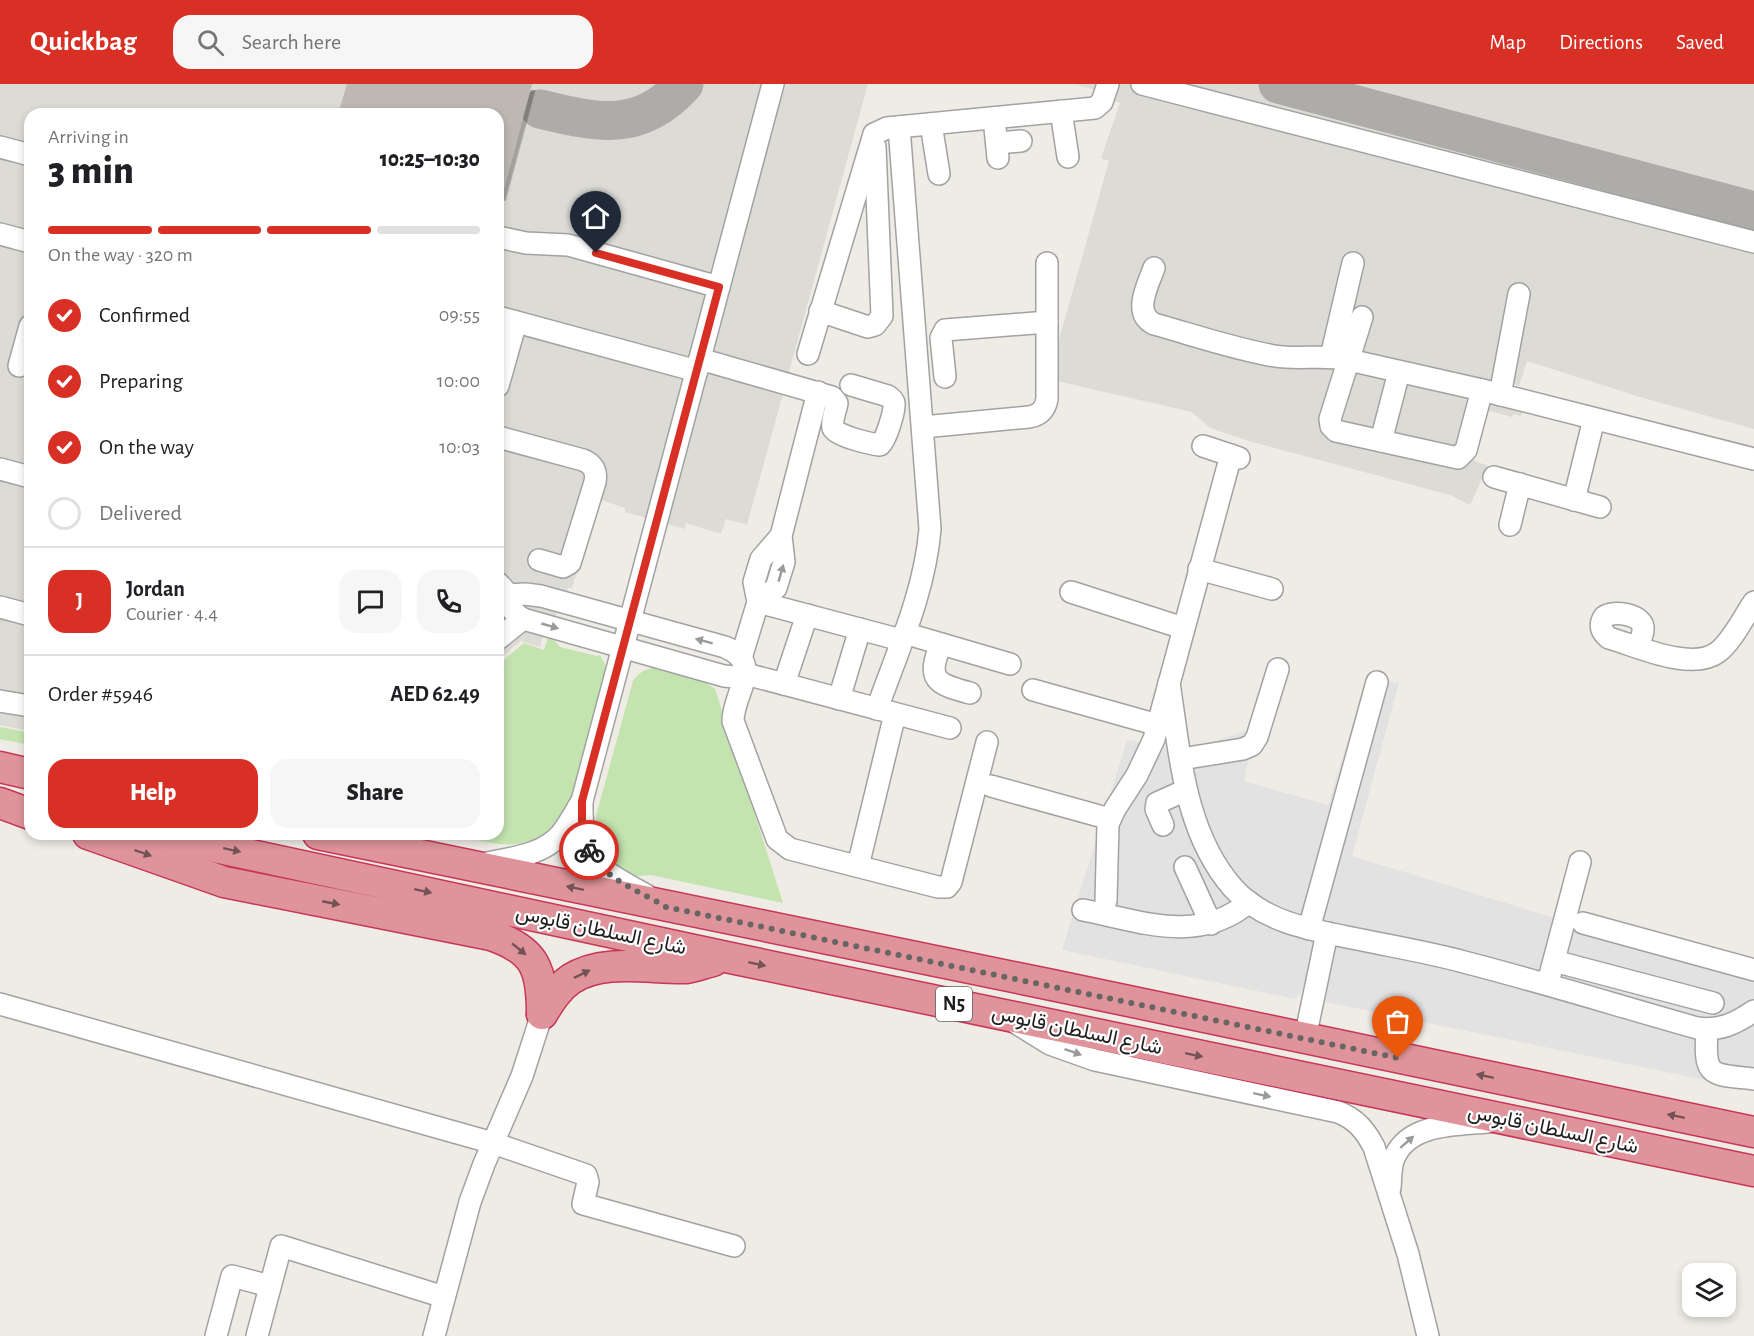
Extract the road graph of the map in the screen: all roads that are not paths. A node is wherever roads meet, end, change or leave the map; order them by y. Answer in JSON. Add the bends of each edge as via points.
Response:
{"nodes":[{"id":1,"x":772,"y":84,"type":"edge"},
{"id":2,"x":1108,"y":84,"type":"edge"},
{"id":3,"x":1142,"y":84,"type":"edge"},
{"id":4,"x":1061,"y":111,"type":"junction"},
{"id":5,"x":994,"y":118,"type":"junction"},
{"id":6,"x":931,"y":124,"type":"junction"},
{"id":7,"x":899,"y":126,"type":"junction"},
{"id":8,"x":874,"y":134,"type":"junction"},
{"id":9,"x":1021,"y":141,"type":"dead end"},
{"id":10,"x":0,"y":147,"type":"edge"},
{"id":11,"x":24,"y":153,"type":"edge"},
{"id":12,"x":1068,"y":157,"type":"dead end"},
{"id":13,"x":939,"y":174,"type":"dead end"},
{"id":14,"x":0,"y":234,"type":"edge"},
{"id":15,"x":504,"y":238,"type":"edge"},
{"id":16,"x":24,"y":240,"type":"edge"},
{"id":17,"x":1754,"y":242,"type":"edge"},
{"id":18,"x":1047,"y":263,"type":"dead end"},
{"id":19,"x":1353,"y":263,"type":"dead end"},
{"id":20,"x":1154,"y":268,"type":"dead end"},
{"id":21,"x":719,"y":287,"type":"junction"},
{"id":22,"x":1519,"y":294,"type":"dead end"},
{"id":23,"x":820,"y":311,"type":"junction"},
{"id":24,"x":1362,"y":317,"type":"dead end"},
{"id":25,"x":507,"y":320,"type":"edge"},
{"id":26,"x":1047,"y":322,"type":"junction"},
{"id":27,"x":504,"y":342,"type":"edge"},
{"id":28,"x":24,"y":343,"type":"edge"},
{"id":29,"x":808,"y":354,"type":"dead end"},
{"id":30,"x":1340,"y":358,"type":"junction"},
{"id":31,"x":16,"y":365,"type":"edge"},
{"id":32,"x":698,"y":365,"type":"junction"},
{"id":33,"x":1399,"y":372,"type":"junction"},
{"id":34,"x":945,"y":377,"type":"dead end"},
{"id":35,"x":851,"y":385,"type":"dead end"},
{"id":36,"x":818,"y":392,"type":"junction"},
{"id":37,"x":1491,"y":393,"type":"junction"},
{"id":38,"x":1594,"y":419,"type":"junction"},
{"id":39,"x":923,"y":427,"type":"junction"},
{"id":40,"x":504,"y":439,"type":"edge"},
{"id":41,"x":1381,"y":441,"type":"junction"},
{"id":42,"x":1203,"y":446,"type":"dead end"},
{"id":43,"x":1754,"y":459,"type":"edge"},
{"id":44,"x":0,"y":469,"type":"edge"},
{"id":45,"x":24,"y":475,"type":"edge"},
{"id":46,"x":1494,"y":477,"type":"dead end"},
{"id":47,"x":1520,"y":484,"type":"junction"},
{"id":48,"x":1574,"y":500,"type":"junction"},
{"id":49,"x":1600,"y":507,"type":"dead end"},
{"id":50,"x":1510,"y":525,"type":"dead end"},
{"id":51,"x":539,"y":560,"type":"dead end"},
{"id":52,"x":1199,"y":569,"type":"junction"},
{"id":53,"x":504,"y":588,"type":"edge"},
{"id":54,"x":1272,"y":589,"type":"dead end"},
{"id":55,"x":504,"y":591,"type":"edge"},
{"id":56,"x":1071,"y":592,"type":"dead end"},
{"id":57,"x":758,"y":602,"type":"junction"},
{"id":58,"x":1754,"y":602,"type":"edge"},
{"id":59,"x":0,"y":607,"type":"edge"},
{"id":60,"x":24,"y":613,"type":"edge"},
{"id":61,"x":807,"y":615,"type":"junction"},
{"id":62,"x":523,"y":619,"type":"junction"},
{"id":63,"x":630,"y":621,"type":"junction"},
{"id":64,"x":1184,"y":628,"type":"junction"},
{"id":65,"x":860,"y":629,"type":"junction"},
{"id":66,"x":504,"y":634,"type":"edge"},
{"id":67,"x":903,"y":636,"type":"junction"},
{"id":68,"x":941,"y":644,"type":"junction"},
{"id":69,"x":1638,"y":646,"type":"dead end"},
{"id":70,"x":623,"y":647,"type":"junction"},
{"id":71,"x":1010,"y":664,"type":"dead end"},
{"id":72,"x":744,"y":666,"type":"junction"},
{"id":73,"x":1278,"y":669,"type":"dead end"},
{"id":74,"x":1377,"y":682,"type":"dead end"},
{"id":75,"x":1169,"y":683,"type":"junction"},
{"id":76,"x":784,"y":684,"type":"junction"},
{"id":77,"x":1033,"y":690,"type":"dead end"},
{"id":78,"x":970,"y":693,"type":"dead end"},
{"id":79,"x":839,"y":699,"type":"junction"},
{"id":80,"x":0,"y":701,"type":"edge"},
{"id":81,"x":24,"y":705,"type":"edge"},
{"id":82,"x":886,"y":711,"type":"junction"},
{"id":83,"x":1158,"y":725,"type":"junction"},
{"id":84,"x":950,"y":728,"type":"dead end"},
{"id":85,"x":987,"y":742,"type":"dead end"},
{"id":86,"x":1181,"y":759,"type":"junction"},
{"id":87,"x":0,"y":767,"type":"edge"},
{"id":88,"x":24,"y":773,"type":"edge"},
{"id":89,"x":991,"y":786,"type":"dead end"},
{"id":90,"x":1186,"y":790,"type":"junction"},
{"id":91,"x":582,"y":801,"type":"junction"},
{"id":92,"x":0,"y":803,"type":"edge"},
{"id":93,"x":24,"y":807,"type":"edge"},
{"id":94,"x":24,"y":812,"type":"edge"},
{"id":95,"x":1110,"y":819,"type":"junction"},
{"id":96,"x":1163,"y":825,"type":"dead end"},
{"id":97,"x":105,"y":840,"type":"edge"},
{"id":98,"x":182,"y":840,"type":"edge"},
{"id":99,"x":347,"y":840,"type":"edge"},
{"id":100,"x":1580,"y":862,"type":"dead end"},
{"id":101,"x":471,"y":866,"type":"junction"},
{"id":102,"x":858,"y":866,"type":"junction"},
{"id":103,"x":1185,"y":867,"type":"dead end"},
{"id":104,"x":1106,"y":901,"type":"dead end"},
{"id":105,"x":1249,"y":902,"type":"junction"},
{"id":106,"x":666,"y":907,"type":"junction"},
{"id":107,"x":1083,"y":910,"type":"dead end"},
{"id":108,"x":1583,"y":923,"type":"dead end"},
{"id":109,"x":1211,"y":924,"type":"junction"},
{"id":110,"x":1318,"y":931,"type":"junction"},
{"id":111,"x":726,"y":957,"type":"junction"},
{"id":112,"x":1554,"y":961,"type":"junction"},
{"id":113,"x":1754,"y":970,"type":"edge"},
{"id":114,"x":1547,"y":986,"type":"junction"},
{"id":115,"x":1713,"y":1003,"type":"dead end"},
{"id":116,"x":0,"y":1004,"type":"edge"},
{"id":117,"x":1754,"y":1011,"type":"edge"},
{"id":118,"x":542,"y":1014,"type":"junction"},
{"id":119,"x":1003,"y":1015,"type":"junction"},
{"id":120,"x":1707,"y":1029,"type":"junction"},
{"id":121,"x":1305,"y":1038,"type":"junction"},
{"id":122,"x":1754,"y":1079,"type":"edge"},
{"id":123,"x":1509,"y":1120,"type":"junction"},
{"id":124,"x":1724,"y":1126,"type":"junction"},
{"id":125,"x":1754,"y":1126,"type":"edge"},
{"id":126,"x":1754,"y":1132,"type":"edge"},
{"id":127,"x":493,"y":1143,"type":"junction"},
{"id":128,"x":1754,"y":1171,"type":"edge"},
{"id":129,"x":1390,"y":1195,"type":"junction"},
{"id":130,"x":734,"y":1246,"type":"dead end"},
{"id":131,"x":270,"y":1286,"type":"junction"},
{"id":132,"x":444,"y":1297,"type":"junction"},
{"id":133,"x":216,"y":1336,"type":"edge"},
{"id":134,"x":257,"y":1336,"type":"edge"},
{"id":135,"x":434,"y":1336,"type":"edge"},
{"id":136,"x":1428,"y":1336,"type":"edge"}],
"edges":[{"from":1,"to":21,"type":"street"},
{"from":2,"to":4,"type":"street","via":[[1098,107]]},
{"from":3,"to":17,"type":"street"},
{"from":4,"to":5,"type":"street"},
{"from":4,"to":12,"type":"street"},
{"from":5,"to":6,"type":"street"},
{"from":5,"to":9,"type":"street","via":[[997,151]]},
{"from":6,"to":7,"type":"street"},
{"from":6,"to":13,"type":"street"},
{"from":7,"to":8,"type":"street"},
{"from":7,"to":39,"type":"street"},
{"from":8,"to":23,"type":"street"},
{"from":8,"to":23,"type":"street","via":[[882,316],[878,323],[868,327]]},
{"from":10,"to":11,"type":"street"},
{"from":14,"to":16,"type":"street"},
{"from":15,"to":21,"type":"street","via":[[568,245]]},
{"from":18,"to":26,"type":"street"},
{"from":19,"to":30,"type":"street"},
{"from":20,"to":30,"type":"street","via":[[1142,305],[1149,322],[1275,356]]},
{"from":21,"to":32,"type":"street"},
{"from":22,"to":37,"type":"street"},
{"from":23,"to":29,"type":"street"},
{"from":24,"to":30,"type":"street"},
{"from":25,"to":27,"type":"street"},
{"from":25,"to":32,"type":"street"},
{"from":26,"to":34,"type":"street","via":[[945,330],[941,338]]},
{"from":26,"to":39,"type":"street","via":[[1047,399],[1040,413]]},
{"from":28,"to":31,"type":"street"},
{"from":30,"to":33,"type":"street"},
{"from":30,"to":41,"type":"street","via":[[1331,426],[1336,431]]},
{"from":32,"to":36,"type":"street"},
{"from":32,"to":63,"type":"street"},
{"from":33,"to":37,"type":"street"},
{"from":33,"to":41,"type":"street"},
{"from":35,"to":36,"type":"street","via":[[893,400],[882,443],[838,434],[833,425],[837,403]]},
{"from":36,"to":57,"type":"street","via":[[781,536],[761,559],[754,582]]},
{"from":37,"to":38,"type":"street"},
{"from":37,"to":41,"type":"street","via":[[1461,457]]},
{"from":38,"to":43,"type":"street"},
{"from":38,"to":48,"type":"street"},
{"from":39,"to":67,"type":"street","via":[[929,542]]},
{"from":40,"to":51,"type":"street","via":[[583,460],[594,470],[595,482],[570,563],[563,567]]},
{"from":42,"to":52,"type":"street","via":[[1234,456]]},
{"from":44,"to":45,"type":"street"},
{"from":46,"to":47,"type":"street"},
{"from":47,"to":48,"type":"street"},
{"from":47,"to":50,"type":"street"},
{"from":48,"to":49,"type":"street"},
{"from":52,"to":54,"type":"street"},
{"from":52,"to":64,"type":"street"},
{"from":53,"to":63,"type":"street"},
{"from":55,"to":62,"type":"street","via":[[513,611]]},
{"from":56,"to":64,"type":"street"},
{"from":57,"to":61,"type":"street"},
{"from":57,"to":72,"type":"street"},
{"from":58,"to":69,"type":"street","via":[[1724,646],[1705,659],[1679,658]]},
{"from":59,"to":60,"type":"street"},
{"from":61,"to":65,"type":"street"},
{"from":61,"to":76,"type":"street"},
{"from":62,"to":66,"type":"street"},
{"from":62,"to":70,"type":"street","one_way":true},
{"from":63,"to":70,"type":"street"},
{"from":72,"to":63,"type":"street","one_way":true,"via":[[736,652],[725,647]]},
{"from":64,"to":75,"type":"street"},
{"from":65,"to":67,"type":"street"},
{"from":65,"to":79,"type":"street"},
{"from":67,"to":68,"type":"street"},
{"from":67,"to":82,"type":"street"},
{"from":68,"to":71,"type":"street"},
{"from":68,"to":78,"type":"street","via":[[934,663],[935,675],[947,687]]},
{"from":70,"to":72,"type":"street","via":[[730,677]]},
{"from":70,"to":91,"type":"street"},
{"from":72,"to":76,"type":"street"},
{"from":72,"to":102,"type":"street","via":[[733,721],[777,839],[790,849]]},
{"from":73,"to":86,"type":"street","via":[[1252,745]]},
{"from":74,"to":110,"type":"street"},
{"from":75,"to":83,"type":"street"},
{"from":75,"to":86,"type":"street"},
{"from":76,"to":79,"type":"street"},
{"from":77,"to":83,"type":"street"},
{"from":79,"to":82,"type":"street"},
{"from":80,"to":81,"type":"street"},
{"from":82,"to":84,"type":"street"},
{"from":82,"to":102,"type":"street"},
{"from":83,"to":95,"type":"street","via":[[1142,766]]},
{"from":85,"to":102,"type":"street","via":[[949,885],[941,888]]},
{"from":86,"to":90,"type":"street"},
{"from":87,"to":88,"type":"highway"},
{"from":89,"to":95,"type":"street"},
{"from":90,"to":96,"type":"street","via":[[1157,803]]},
{"from":90,"to":105,"type":"street","via":[[1209,853],[1234,890]]},
{"from":91,"to":101,"type":"street","via":[[563,832],[549,845],[531,853]]},
{"from":91,"to":106,"type":"street","via":[[583,837],[596,862],[613,877]]},
{"from":92,"to":93,"type":"highway"},
{"from":92,"to":94,"type":"highway"},
{"from":95,"to":104,"type":"street"},
{"from":97,"to":118,"type":"highway","one_way":true,"via":[[224,882],[505,939],[536,966],[542,989]]},
{"from":98,"to":111,"type":"highway","name":"شارع السلطان قابوس","number":"N5","one_way":true},
{"from":99,"to":101,"type":"highway","name":"شارع السلطان قابوس","number":"N5"},
{"from":100,"to":112,"type":"street"},
{"from":106,"to":101,"type":"highway","name":"شارع السلطان قابوس","number":"N5","one_way":true},
{"from":103,"to":109,"type":"street"},
{"from":105,"to":109,"type":"street"},
{"from":105,"to":110,"type":"street","via":[[1278,919]]},
{"from":106,"to":121,"type":"highway","name":"شارع السلطان قابوس","number":"N5"},
{"from":107,"to":109,"type":"street","via":[[1178,927]]},
{"from":108,"to":113,"type":"street"},
{"from":110,"to":114,"type":"street","via":[[1464,961]]},
{"from":110,"to":121,"type":"street"},
{"from":118,"to":111,"type":"highway","one_way":true,"via":[[556,992],[589,970],[689,968]]},
{"from":111,"to":119,"type":"highway","name":"شارع السلطان قابوس","number":"N5","one_way":true},
{"from":112,"to":114,"type":"street"},
{"from":112,"to":115,"type":"street"},
{"from":114,"to":120,"type":"street"},
{"from":116,"to":127,"type":"street"},
{"from":117,"to":120,"type":"street","via":[[1726,1027]]},
{"from":118,"to":127,"type":"street","via":[[522,1076]]},
{"from":119,"to":123,"type":"highway","name":"شارع السلطان قابوس","number":"N5","one_way":true},
{"from":119,"to":129,"type":"street","one_way":true,"via":[[1050,1044],[1095,1060],[1345,1114],[1368,1136]]},
{"from":120,"to":122,"type":"street","via":[[1705,1056],[1710,1068],[1721,1075]]},
{"from":124,"to":121,"type":"highway","name":"شارع السلطان قابوس","number":"N5","one_way":true},
{"from":123,"to":128,"type":"highway","name":"شارع السلطان قابوس","number":"N5"},
{"from":129,"to":123,"type":"street","one_way":true,"via":[[1394,1157],[1413,1136],[1434,1129]]},
{"from":124,"to":125,"type":"street"},
{"from":124,"to":126,"type":"highway","name":"شارع السلطان قابوس","number":"N5"},
{"from":127,"to":130,"type":"street","via":[[586,1175],[583,1204]]},
{"from":127,"to":132,"type":"street","via":[[470,1202]]},
{"from":129,"to":136,"type":"street"},
{"from":131,"to":132,"type":"street","via":[[281,1246]]},
{"from":131,"to":133,"type":"street","via":[[232,1276]]},
{"from":131,"to":134,"type":"street"},
{"from":132,"to":135,"type":"street"}]}
